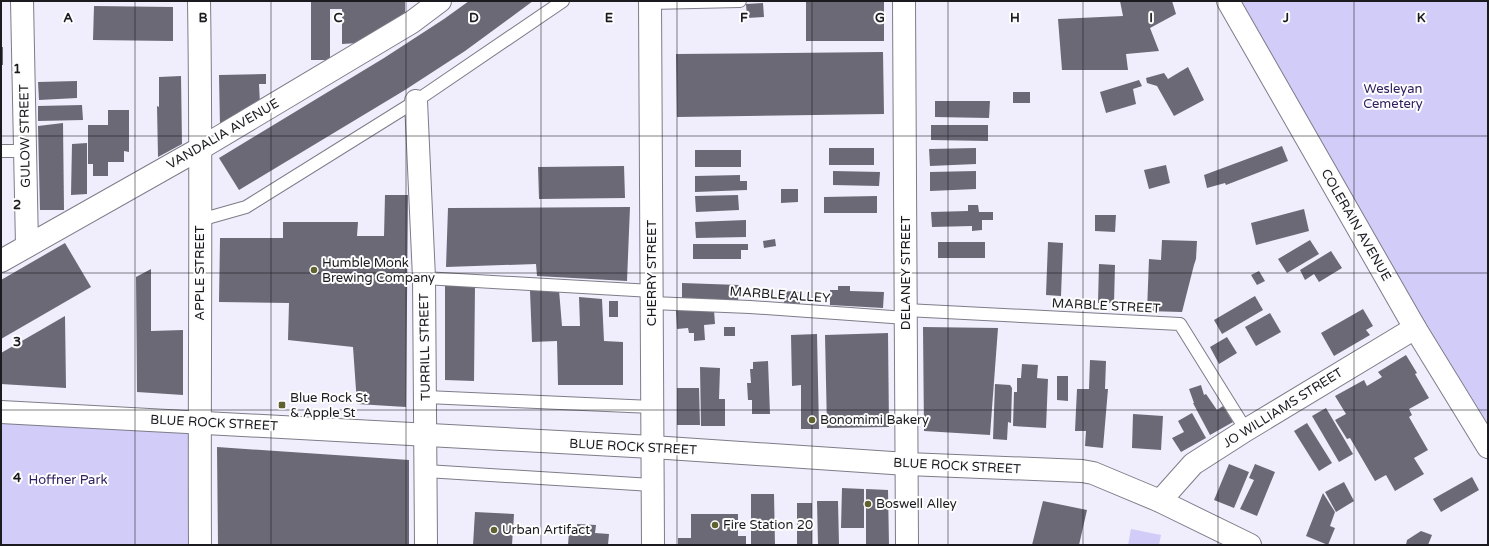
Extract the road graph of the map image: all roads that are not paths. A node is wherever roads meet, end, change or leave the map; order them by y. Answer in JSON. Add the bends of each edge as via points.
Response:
{"nodes":[{"id":1,"x":22,"y":1,"type":"edge"},
{"id":2,"x":199,"y":1,"type":"edge"},
{"id":3,"x":440,"y":1,"type":"edge"},
{"id":4,"x":563,"y":1,"type":"edge"},
{"id":5,"x":740,"y":1,"type":"edge"},
{"id":6,"x":904,"y":1,"type":"edge"},
{"id":7,"x":1228,"y":1,"type":"edge"},
{"id":8,"x":650,"y":2,"type":"edge"},
{"id":9,"x":416,"y":101,"type":"junction"},
{"id":10,"x":201,"y":148,"type":"junction"},
{"id":11,"x":1,"y":151,"type":"edge"},
{"id":12,"x":25,"y":151,"type":"junction"},
{"id":13,"x":200,"y":220,"type":"junction"},
{"id":14,"x":27,"y":246,"type":"junction"},
{"id":15,"x":1,"y":261,"type":"edge"},
{"id":16,"x":424,"y":278,"type":"junction"},
{"id":17,"x":652,"y":297,"type":"junction"},
{"id":18,"x":906,"y":314,"type":"junction"},
{"id":19,"x":1415,"y":328,"type":"junction"},
{"id":20,"x":426,"y":397,"type":"junction"},
{"id":21,"x":652,"y":407,"type":"junction"},
{"id":22,"x":1,"y":412,"type":"edge"},
{"id":23,"x":200,"y":422,"type":"junction"},
{"id":24,"x":1246,"y":430,"type":"junction"},
{"id":25,"x":426,"y":436,"type":"junction"},
{"id":26,"x":652,"y":447,"type":"junction"},
{"id":27,"x":1488,"y":447,"type":"edge"},
{"id":28,"x":907,"y":464,"type":"junction"},
{"id":29,"x":426,"y":471,"type":"junction"},
{"id":30,"x":652,"y":485,"type":"junction"},
{"id":31,"x":1160,"y":501,"type":"junction"},
{"id":32,"x":1240,"y":543,"type":"edge"},
{"id":33,"x":200,"y":545,"type":"edge"},
{"id":34,"x":426,"y":545,"type":"edge"},
{"id":35,"x":653,"y":545,"type":"edge"},
{"id":36,"x":907,"y":545,"type":"edge"}],
"edges":[{"from":1,"to":12,"type":"street","name":"GULOW STREET"},
{"from":2,"to":10,"type":"street","name":"APPLE STREET"},
{"from":3,"to":10,"type":"street","name":"VANDALIA AVENUE","via":[[412,22]]},
{"from":4,"to":9,"type":"lane"},
{"from":5,"to":8,"type":"lane"},
{"from":6,"to":18,"type":"street","name":"DELANEY STREET"},
{"from":7,"to":19,"type":"street","name":"COLERAIN AVENUE"},
{"from":8,"to":17,"type":"street","name":"CHERRY STREET"},
{"from":9,"to":13,"type":"lane","via":[[246,207]]},
{"from":9,"to":16,"type":"street","name":"TURRILL STREET"},
{"from":10,"to":13,"type":"street","name":"APPLE STREET"},
{"from":10,"to":14,"type":"street","name":"VANDALIA AVENUE"},
{"from":11,"to":12,"type":"lane"},
{"from":12,"to":14,"type":"street","name":"GULOW STREET"},
{"from":13,"to":23,"type":"street","name":"APPLE STREET"},
{"from":14,"to":15,"type":"street","name":"VANDALIA AVENUE"},
{"from":16,"to":17,"type":"lane","name":"MARBLE ALLEY"},
{"from":16,"to":20,"type":"street","name":"TURRILL STREET"},
{"from":17,"to":18,"type":"lane","name":"MARBLE ALLEY","via":[[750,307]]},
{"from":17,"to":21,"type":"street","name":"CHERRY STREET"},
{"from":18,"to":24,"type":"lane","name":"MARBLE STREET","via":[[1180,324]]},
{"from":18,"to":28,"type":"street","name":"DELANEY STREET"},
{"from":19,"to":24,"type":"street","name":"JO WILLIAMS STREET"},
{"from":19,"to":27,"type":"street","name":"COLERAIN AVENUE"},
{"from":20,"to":21,"type":"lane"},
{"from":20,"to":25,"type":"street","name":"TURRILL STREET"},
{"from":21,"to":26,"type":"street","name":"CHERRY STREET"},
{"from":22,"to":23,"type":"street","name":"BLUE ROCK STREET"},
{"from":23,"to":25,"type":"street","name":"BLUE ROCK STREET"},
{"from":23,"to":33,"type":"street","name":"APPLE STREET"},
{"from":24,"to":31,"type":"street","name":"JO WILLIAMS STREET","via":[[1193,464]]},
{"from":25,"to":26,"type":"street","name":"BLUE ROCK STREET"},
{"from":25,"to":29,"type":"street","name":"TURRILL STREET"},
{"from":26,"to":28,"type":"street","name":"BLUE ROCK STREET"},
{"from":26,"to":30,"type":"street","name":"CHERRY STREET"},
{"from":28,"to":31,"type":"street","name":"BLUE ROCK STREET","via":[[1093,473]]},
{"from":28,"to":36,"type":"street","name":"DELANEY STREET"},
{"from":29,"to":30,"type":"lane"},
{"from":29,"to":34,"type":"street","name":"TURRILL STREET"},
{"from":30,"to":35,"type":"street","name":"CHERRY STREET"},
{"from":31,"to":32,"type":"street","name":"BLUE ROCK STREET"}]}
